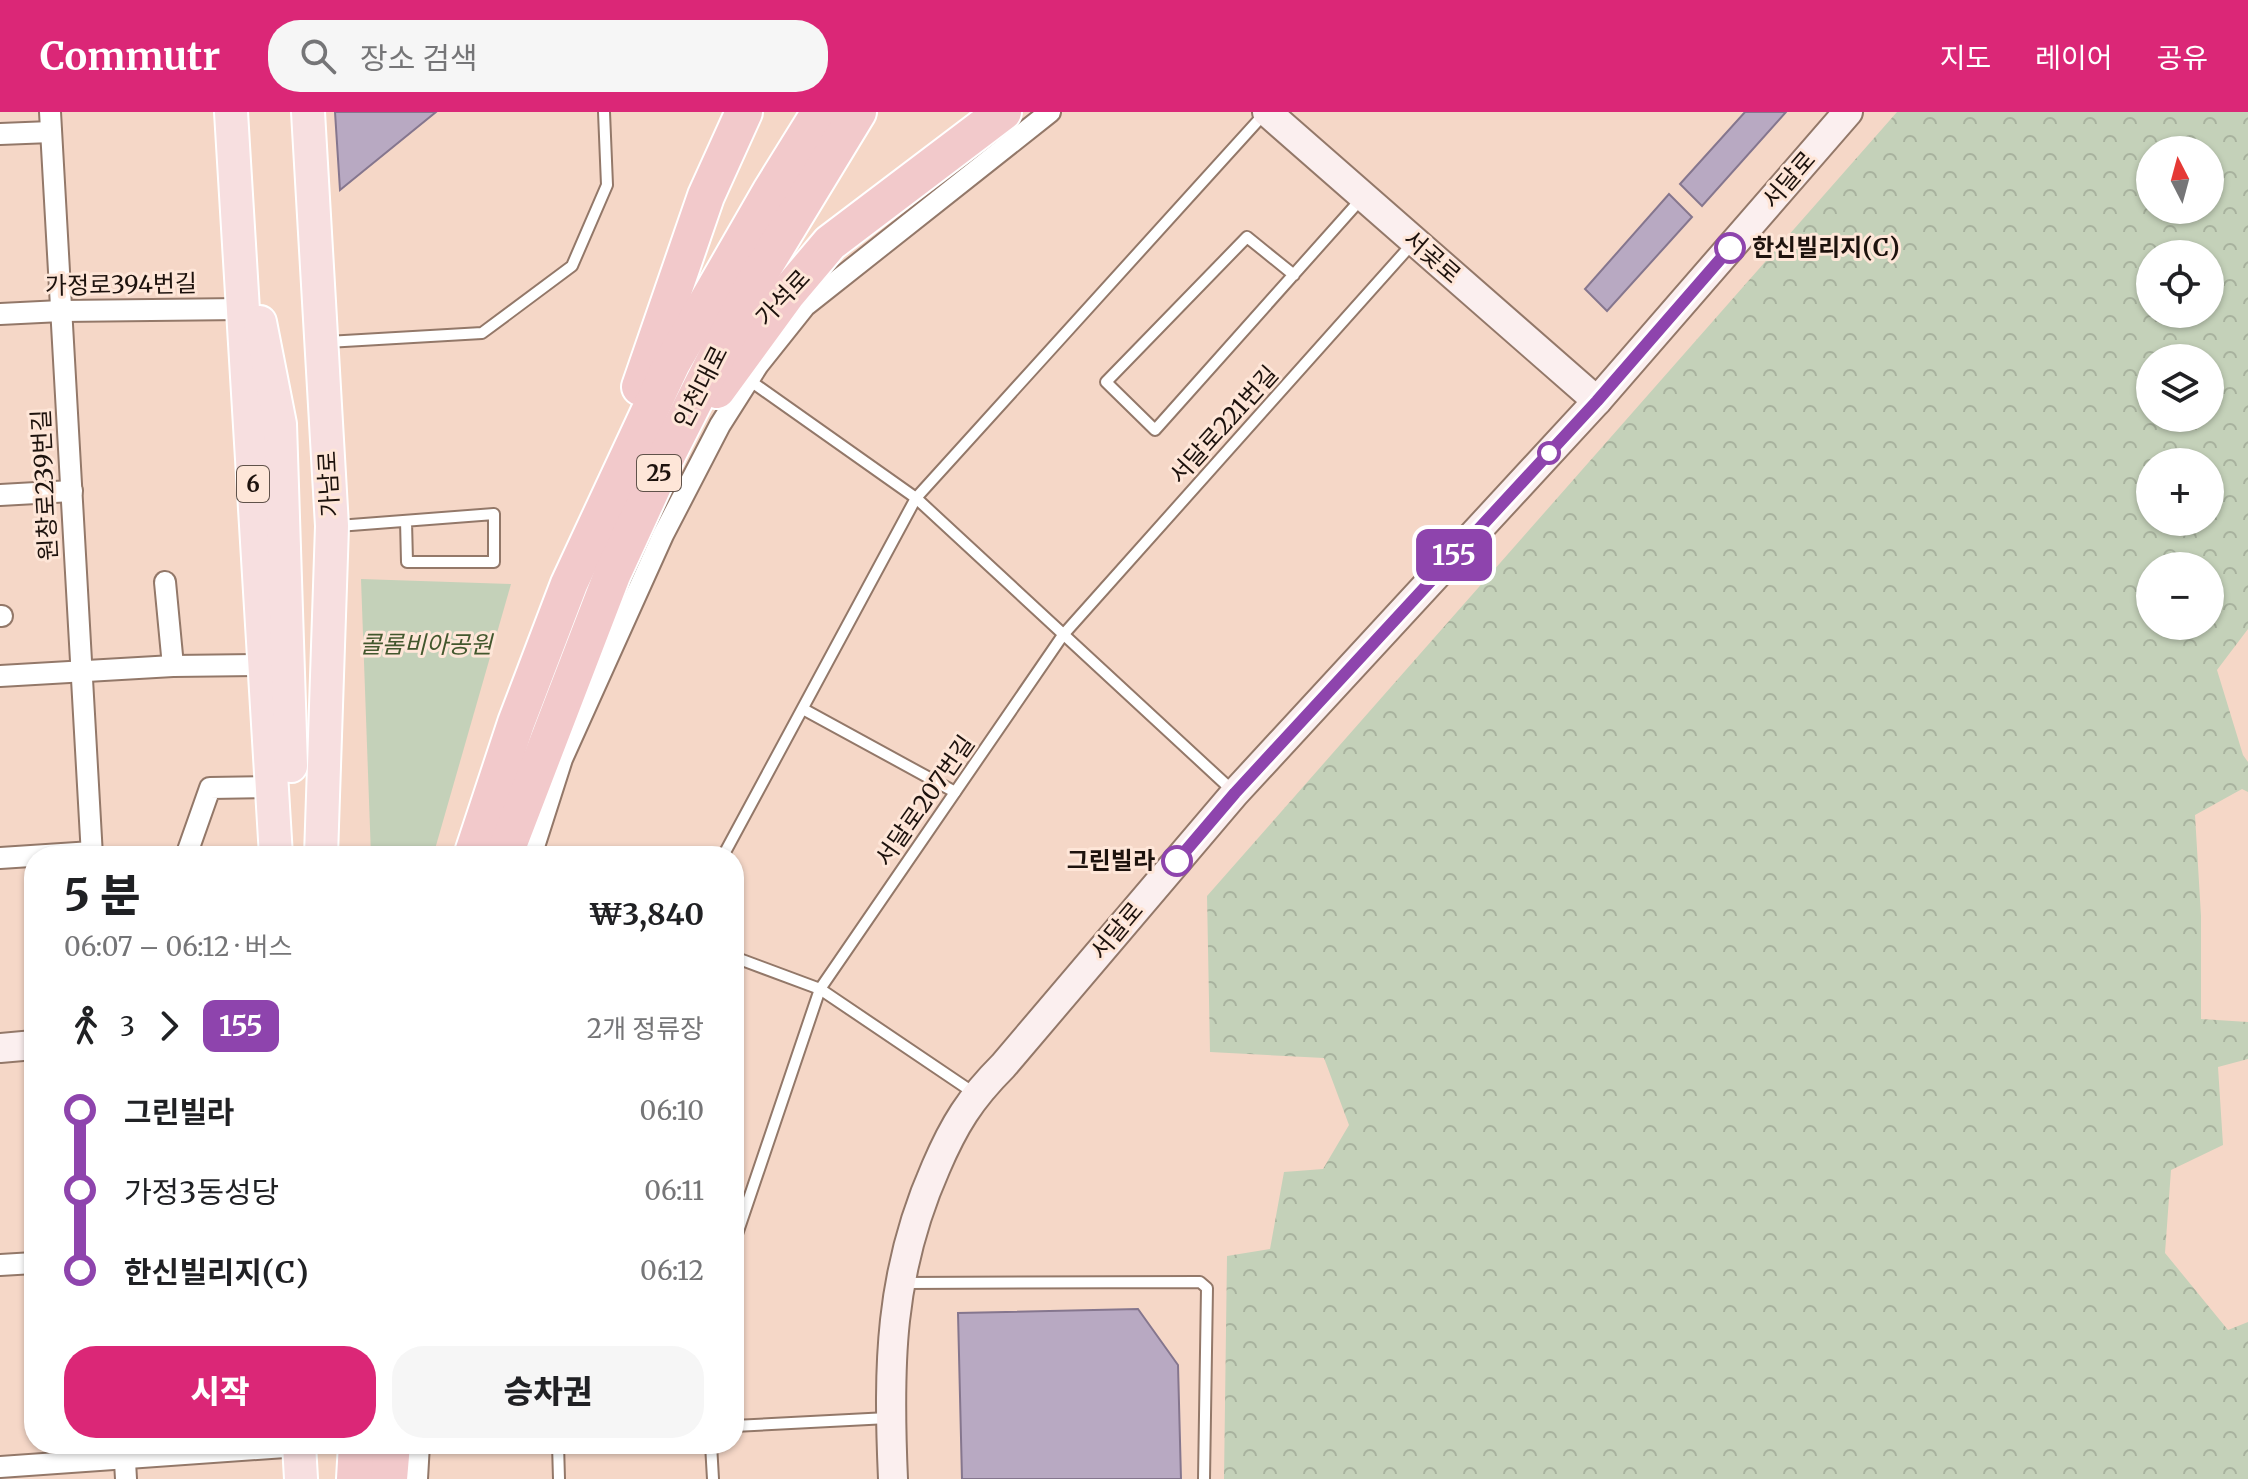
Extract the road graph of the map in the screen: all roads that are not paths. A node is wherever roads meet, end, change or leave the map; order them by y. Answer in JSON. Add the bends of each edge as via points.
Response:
{"nodes":[{"id":1,"x":231,"y":112,"type":"edge"},
{"id":2,"x":308,"y":112,"type":"edge"},
{"id":3,"x":604,"y":112,"type":"edge"},
{"id":4,"x":744,"y":112,"type":"edge"},
{"id":5,"x":820,"y":112,"type":"edge"},
{"id":6,"x":858,"y":112,"type":"edge"},
{"id":7,"x":1003,"y":112,"type":"edge"},
{"id":8,"x":1050,"y":112,"type":"edge"},
{"id":9,"x":1267,"y":112,"type":"edge"},
{"id":10,"x":1848,"y":112,"type":"edge"},
{"id":11,"x":51,"y":122,"type":"edge"},
{"id":12,"x":0,"y":134,"type":"edge"},
{"id":13,"x":1363,"y":197,"type":"junction"},
{"id":14,"x":238,"y":213,"type":"junction"},
{"id":15,"x":1414,"y":241,"type":"junction"},
{"id":16,"x":1294,"y":275,"type":"junction"},
{"id":17,"x":242,"y":309,"type":"junction"},
{"id":18,"x":61,"y":311,"type":"junction"},
{"id":19,"x":0,"y":314,"type":"edge"},
{"id":20,"x":321,"y":343,"type":"junction"},
{"id":21,"x":749,"y":380,"type":"junction"},
{"id":22,"x":1597,"y":401,"type":"junction"},
{"id":23,"x":669,"y":451,"type":"junction"},
{"id":24,"x":72,"y":491,"type":"junction"},
{"id":25,"x":0,"y":495,"type":"edge"},
{"id":26,"x":916,"y":498,"type":"junction"},
{"id":27,"x":406,"y":521,"type":"junction"},
{"id":28,"x":331,"y":529,"type":"junction"},
{"id":29,"x":285,"y":539,"type":"junction"},
{"id":30,"x":165,"y":582,"type":"dead end"},
{"id":31,"x":569,"y":584,"type":"junction"},
{"id":32,"x":1063,"y":635,"type":"junction"},
{"id":33,"x":263,"y":665,"type":"junction"},
{"id":34,"x":173,"y":666,"type":"junction"},
{"id":35,"x":82,"y":671,"type":"junction"},
{"id":36,"x":0,"y":676,"type":"edge"},
{"id":37,"x":803,"y":709,"type":"junction"},
{"id":38,"x":272,"y":787,"type":"junction"},
{"id":39,"x":955,"y":792,"type":"junction"},
{"id":40,"x":1235,"y":793,"type":"junction"},
{"id":41,"x":92,"y":846,"type":"edge"},
{"id":42,"x":190,"y":846,"type":"edge"},
{"id":43,"x":275,"y":846,"type":"edge"},
{"id":44,"x":293,"y":846,"type":"edge"},
{"id":45,"x":321,"y":846,"type":"edge"},
{"id":46,"x":475,"y":846,"type":"edge"},
{"id":47,"x":508,"y":846,"type":"edge"},
{"id":48,"x":534,"y":846,"type":"edge"},
{"id":49,"x":728,"y":846,"type":"edge"},
{"id":50,"x":24,"y":857,"type":"edge"},
{"id":51,"x":0,"y":858,"type":"edge"},
{"id":52,"x":744,"y":961,"type":"edge"},
{"id":53,"x":820,"y":989,"type":"junction"},
{"id":54,"x":24,"y":1046,"type":"edge"},
{"id":55,"x":0,"y":1048,"type":"edge"},
{"id":56,"x":975,"y":1094,"type":"junction"},
{"id":57,"x":744,"y":1213,"type":"edge"},
{"id":58,"x":24,"y":1264,"type":"edge"},
{"id":59,"x":0,"y":1265,"type":"edge"},
{"id":60,"x":898,"y":1283,"type":"junction"},
{"id":61,"x":891,"y":1418,"type":"junction"},
{"id":62,"x":744,"y":1425,"type":"edge"},
{"id":63,"x":201,"y":1454,"type":"edge"},
{"id":64,"x":300,"y":1454,"type":"edge"},
{"id":65,"x":356,"y":1454,"type":"edge"},
{"id":66,"x":391,"y":1454,"type":"edge"},
{"id":67,"x":418,"y":1454,"type":"edge"},
{"id":68,"x":558,"y":1454,"type":"edge"},
{"id":69,"x":712,"y":1454,"type":"edge"},
{"id":70,"x":125,"y":1461,"type":"edge"},
{"id":71,"x":0,"y":1467,"type":"edge"},
{"id":72,"x":301,"y":1479,"type":"edge"},
{"id":73,"x":355,"y":1479,"type":"edge"},
{"id":74,"x":389,"y":1479,"type":"edge"},
{"id":75,"x":417,"y":1479,"type":"edge"},
{"id":76,"x":559,"y":1479,"type":"edge"},
{"id":77,"x":713,"y":1479,"type":"edge"},
{"id":78,"x":893,"y":1479,"type":"edge"},
{"id":79,"x":1204,"y":1479,"type":"edge"}],
"edges":[{"from":1,"to":14,"type":"main road","number":"6"},
{"from":2,"to":20,"type":"main road","name":"가남로"},
{"from":3,"to":20,"type":"lane","via":[[607,185],[572,266],[482,333]]},
{"from":4,"to":31,"type":"highway","via":[[706,196]]},
{"from":5,"to":31,"type":"highway","name":"인천대로","number":"25","via":[[672,363]]},
{"from":6,"to":23,"type":"highway","name":"인천대로","number":"25","via":[[754,283]]},
{"from":7,"to":23,"type":"highway","via":[[830,243]]},
{"from":8,"to":21,"type":"street","name":"가석로","via":[[805,306]]},
{"from":9,"to":13,"type":"street","name":"서곶로"},
{"from":9,"to":26,"type":"lane"},
{"from":10,"to":22,"type":"street","name":"서달로"},
{"from":11,"to":12,"type":"street"},
{"from":11,"to":18,"type":"street","name":"원창로239번길"},
{"from":13,"to":15,"type":"street","name":"서곶로"},
{"from":13,"to":16,"type":"lane"},
{"from":14,"to":17,"type":"main road","number":"6"},
{"from":14,"to":29,"type":"main road","via":[[280,424]]},
{"from":15,"to":22,"type":"street","name":"서곶로"},
{"from":15,"to":32,"type":"lane","name":"서달로221번길"},
{"from":16,"to":16,"type":"lane","via":[[1155,430],[1106,382],[1247,237]]},
{"from":17,"to":18,"type":"street","name":"가정로394번길"},
{"from":17,"to":33,"type":"main road","number":"6"},
{"from":18,"to":19,"type":"street","name":"가정로394번길"},
{"from":18,"to":24,"type":"street","name":"원창로239번길"},
{"from":20,"to":28,"type":"main road","name":"가남로"},
{"from":21,"to":26,"type":"lane"},
{"from":21,"to":48,"type":"street","name":"가석로","via":[[663,535],[562,759]]},
{"from":22,"to":40,"type":"street","name":"서달로"},
{"from":23,"to":47,"type":"highway","name":"인천대로","number":"25","via":[[612,575]]},
{"from":24,"to":25,"type":"street"},
{"from":24,"to":35,"type":"street","name":"원창로239번길"},
{"from":26,"to":32,"type":"lane"},
{"from":26,"to":37,"type":"lane"},
{"from":27,"to":27,"type":"lane","via":[[494,514],[494,562],[407,562]]},
{"from":27,"to":28,"type":"lane"},
{"from":28,"to":29,"type":"main road","via":[[308,554]]},
{"from":28,"to":45,"type":"main road","name":"가남로"},
{"from":29,"to":44,"type":"main road"},
{"from":30,"to":34,"type":"street"},
{"from":31,"to":46,"type":"highway","name":"인천대로","number":"25"},
{"from":32,"to":39,"type":"lane","name":"서달로207번길"},
{"from":32,"to":40,"type":"lane"},
{"from":33,"to":34,"type":"street"},
{"from":33,"to":38,"type":"main road","number":"6"},
{"from":34,"to":35,"type":"street"},
{"from":35,"to":36,"type":"street"},
{"from":35,"to":41,"type":"street","name":"원창로239번길"},
{"from":37,"to":39,"type":"lane"},
{"from":37,"to":49,"type":"lane"},
{"from":38,"to":42,"type":"street","via":[[210,788]]},
{"from":38,"to":43,"type":"main road","number":"6"},
{"from":39,"to":53,"type":"lane","name":"서달로207번길"},
{"from":40,"to":56,"type":"street","name":"서달로"},
{"from":50,"to":51,"type":"street"},
{"from":52,"to":53,"type":"lane"},
{"from":53,"to":56,"type":"lane"},
{"from":53,"to":57,"type":"lane","name":"서달로207번길"},
{"from":54,"to":55,"type":"street"},
{"from":56,"to":60,"type":"street","name":"서달로","via":[[926,1188]]},
{"from":58,"to":59,"type":"street"},
{"from":60,"to":61,"type":"street","name":"서달로"},
{"from":60,"to":79,"type":"lane","via":[[1200,1282],[1207,1288]]},
{"from":61,"to":62,"type":"lane"},
{"from":61,"to":78,"type":"street","name":"서달로"},
{"from":63,"to":70,"type":"street"},
{"from":64,"to":72,"type":"main road"},
{"from":65,"to":73,"type":"highway"},
{"from":66,"to":74,"type":"highway"},
{"from":67,"to":75,"type":"street"},
{"from":68,"to":76,"type":"lane"},
{"from":69,"to":77,"type":"lane"},
{"from":70,"to":71,"type":"street"}]}
